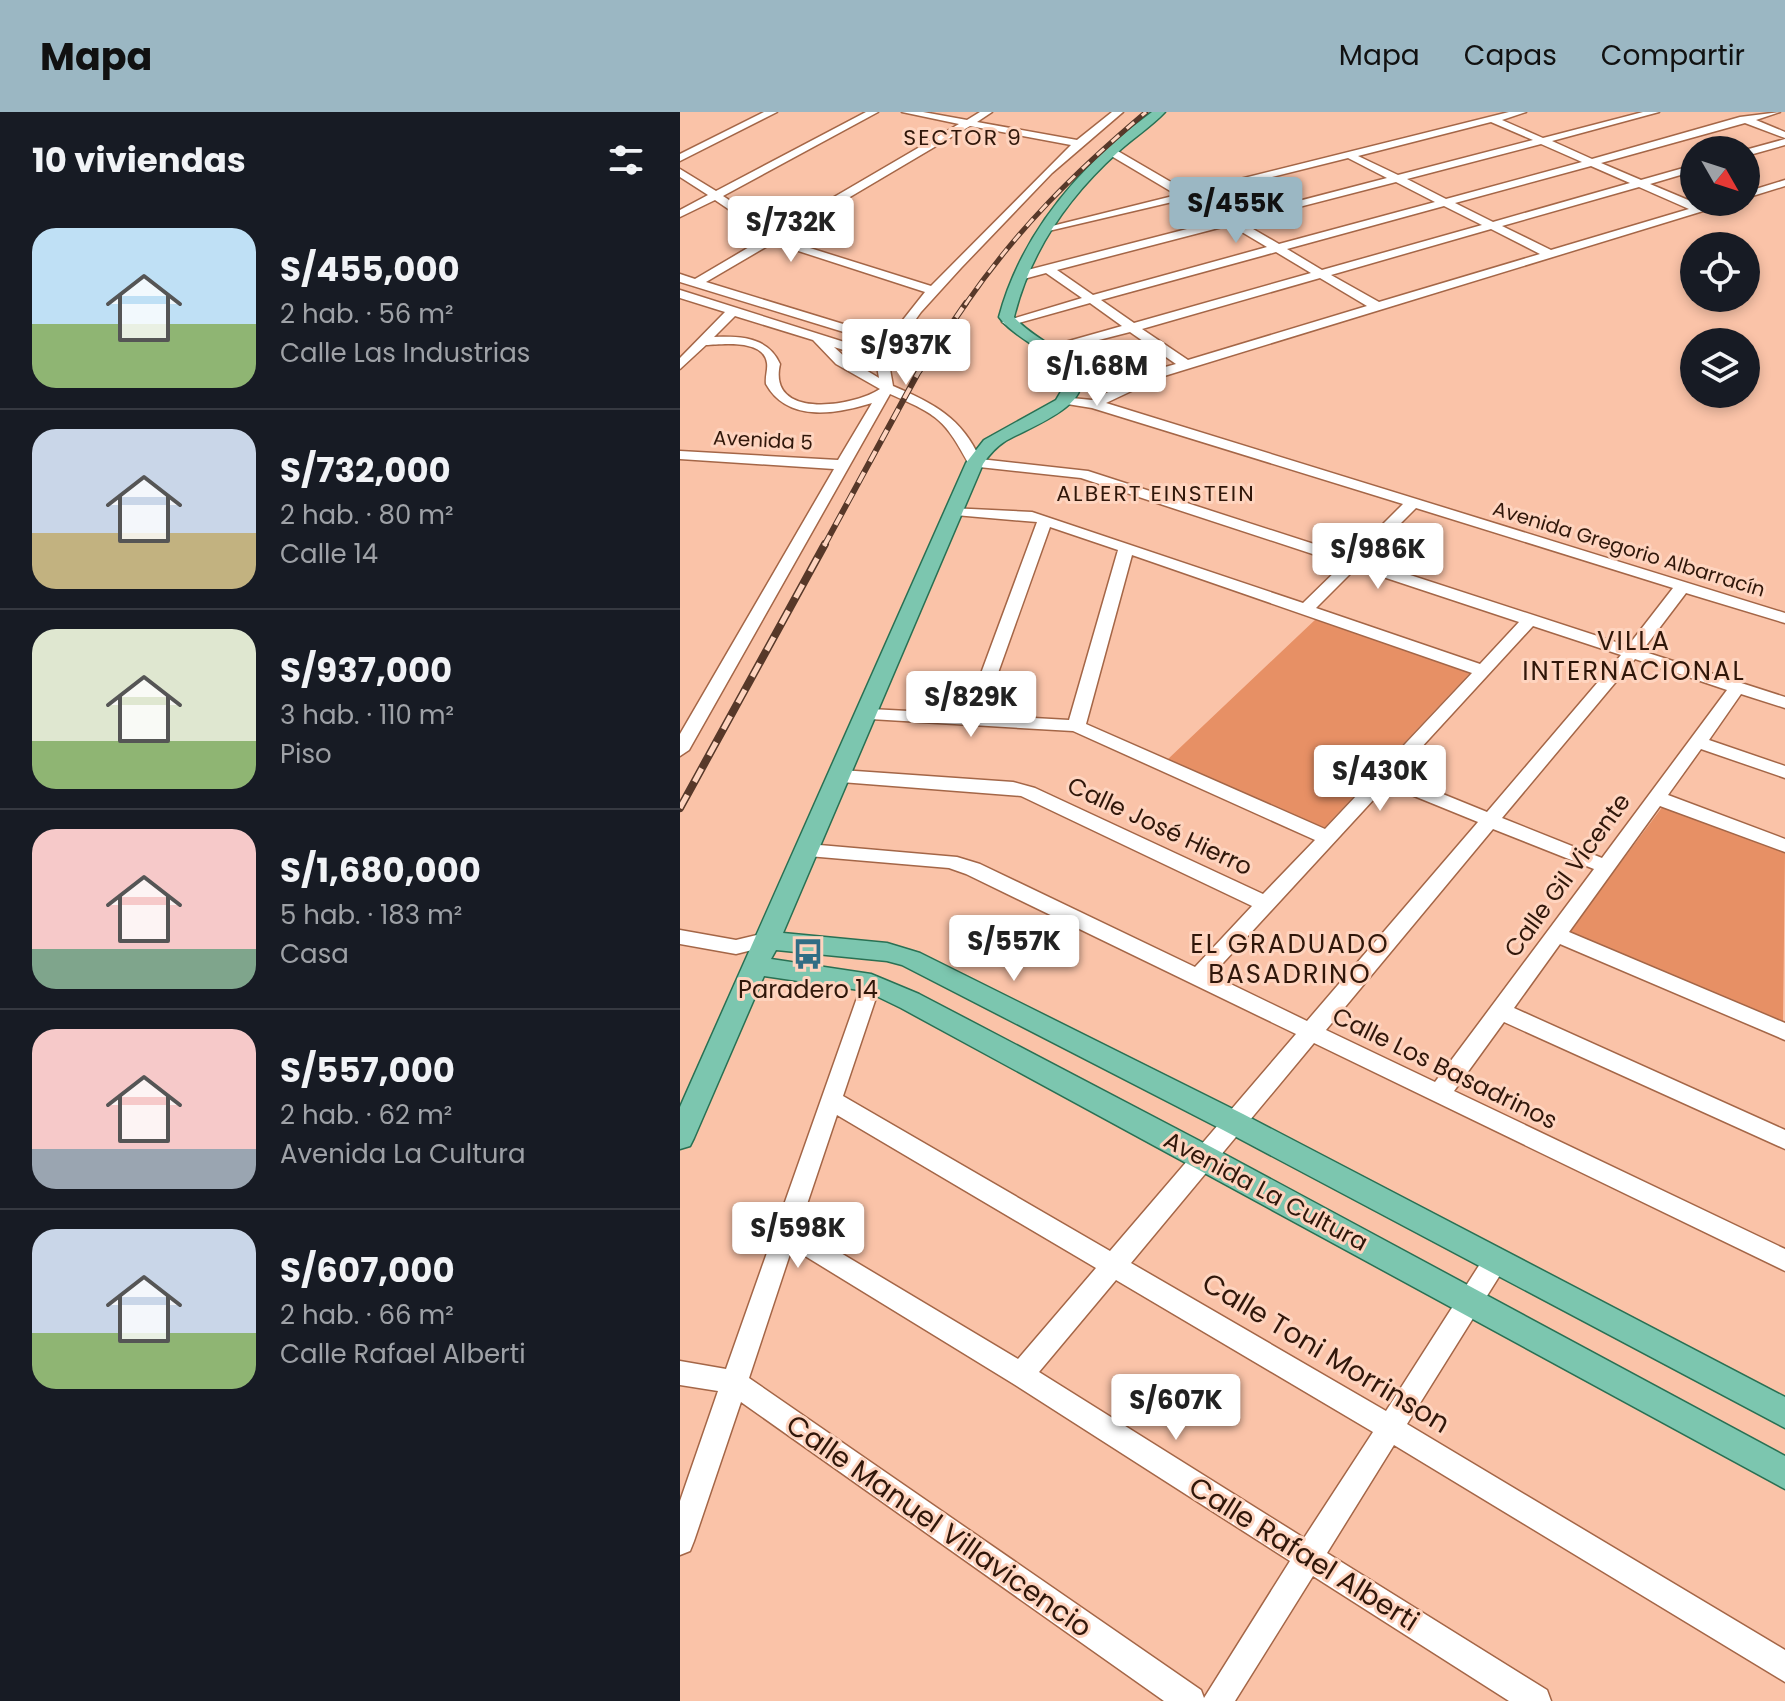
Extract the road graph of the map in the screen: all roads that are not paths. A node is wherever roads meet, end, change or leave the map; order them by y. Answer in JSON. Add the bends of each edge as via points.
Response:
{"nodes":[{"id":1,"x":772,"y":112,"type":"edge"},
{"id":2,"x":873,"y":112,"type":"edge"},
{"id":3,"x":907,"y":112,"type":"edge"},
{"id":4,"x":987,"y":112,"type":"edge"},
{"id":5,"x":1118,"y":112,"type":"edge"},
{"id":6,"x":1159,"y":112,"type":"edge"},
{"id":7,"x":1521,"y":112,"type":"edge"},
{"id":8,"x":1654,"y":112,"type":"edge"},
{"id":9,"x":1724,"y":112,"type":"edge"},
{"id":10,"x":1775,"y":112,"type":"edge"},
{"id":11,"x":1492,"y":119,"type":"junction"},
{"id":12,"x":1746,"y":120,"type":"junction"},
{"id":13,"x":967,"y":123,"type":"junction"},
{"id":14,"x":1785,"y":135,"type":"edge"},
{"id":15,"x":1542,"y":141,"type":"junction"},
{"id":16,"x":1785,"y":142,"type":"edge"},
{"id":17,"x":1078,"y":143,"type":"junction"},
{"id":18,"x":1760,"y":149,"type":"edge"},
{"id":19,"x":1112,"y":152,"type":"junction"},
{"id":20,"x":1349,"y":155,"type":"junction"},
{"id":21,"x":680,"y":158,"type":"edge"},
{"id":22,"x":1591,"y":162,"type":"junction"},
{"id":23,"x":680,"y":172,"type":"edge"},
{"id":24,"x":1680,"y":172,"type":"edge"},
{"id":25,"x":1397,"y":179,"type":"junction"},
{"id":26,"x":1785,"y":183,"type":"edge"},
{"id":27,"x":1640,"y":184,"type":"junction"},
{"id":28,"x":1760,"y":191,"type":"edge"},
{"id":29,"x":1186,"y":195,"type":"junction"},
{"id":30,"x":715,"y":196,"type":"junction"},
{"id":31,"x":1680,"y":201,"type":"edge"},
{"id":32,"x":1445,"y":203,"type":"junction"},
{"id":33,"x":680,"y":214,"type":"edge"},
{"id":34,"x":1680,"y":215,"type":"edge"},
{"id":35,"x":1232,"y":222,"type":"junction"},
{"id":36,"x":1492,"y":226,"type":"junction"},
{"id":37,"x":1044,"y":231,"type":"junction"},
{"id":38,"x":773,"y":235,"type":"junction"},
{"id":39,"x":1278,"y":248,"type":"junction"},
{"id":40,"x":1550,"y":254,"type":"junction"},
{"id":41,"x":1048,"y":269,"type":"junction"},
{"id":42,"x":1322,"y":274,"type":"junction"},
{"id":43,"x":1020,"y":276,"type":"junction"},
{"id":44,"x":680,"y":278,"type":"edge"},
{"id":45,"x":696,"y":283,"type":"junction"},
{"id":46,"x":933,"y":291,"type":"junction"},
{"id":47,"x":680,"y":294,"type":"edge"},
{"id":48,"x":1091,"y":299,"type":"junction"},
{"id":49,"x":1378,"y":307,"type":"junction"},
{"id":50,"x":733,"y":311,"type":"junction"},
{"id":51,"x":1008,"y":322,"type":"junction"},
{"id":52,"x":1132,"y":328,"type":"junction"},
{"id":53,"x":818,"y":338,"type":"junction"},
{"id":54,"x":893,"y":339,"type":"junction"},
{"id":55,"x":1049,"y":351,"type":"junction"},
{"id":56,"x":686,"y":353,"type":"edge"},
{"id":57,"x":882,"y":358,"type":"junction"},
{"id":58,"x":1186,"y":365,"type":"junction"},
{"id":59,"x":1122,"y":390,"type":"junction"},
{"id":60,"x":885,"y":391,"type":"junction"},
{"id":61,"x":1070,"y":394,"type":"junction"},
{"id":62,"x":1094,"y":404,"type":"junction"},
{"id":63,"x":680,"y":455,"type":"edge"},
{"id":64,"x":975,"y":463,"type":"junction"},
{"id":65,"x":844,"y":465,"type":"junction"},
{"id":66,"x":1413,"y":503,"type":"junction"},
{"id":67,"x":955,"y":511,"type":"junction"},
{"id":68,"x":1045,"y":520,"type":"junction"},
{"id":69,"x":1127,"y":547,"type":"junction"},
{"id":70,"x":1355,"y":563,"type":"junction"},
{"id":71,"x":1683,"y":586,"type":"junction"},
{"id":72,"x":1306,"y":609,"type":"junction"},
{"id":73,"x":1785,"y":618,"type":"edge"},
{"id":74,"x":1531,"y":619,"type":"junction"},
{"id":75,"x":1632,"y":652,"type":"junction"},
{"id":76,"x":1483,"y":671,"type":"junction"},
{"id":77,"x":1738,"y":687,"type":"junction"},
{"id":78,"x":1785,"y":703,"type":"edge"},
{"id":79,"x":870,"y":714,"type":"junction"},
{"id":80,"x":973,"y":718,"type":"junction"},
{"id":81,"x":1076,"y":726,"type":"junction"},
{"id":82,"x":1698,"y":742,"type":"junction"},
{"id":83,"x":680,"y":750,"type":"edge"},
{"id":84,"x":1785,"y":772,"type":"edge"},
{"id":85,"x":841,"y":776,"type":"junction"},
{"id":86,"x":1384,"y":777,"type":"junction"},
{"id":87,"x":1657,"y":798,"type":"junction"},
{"id":88,"x":1490,"y":820,"type":"junction"},
{"id":89,"x":1328,"y":838,"type":"junction"},
{"id":90,"x":1785,"y":846,"type":"edge"},
{"id":91,"x":808,"y":850,"type":"junction"},
{"id":92,"x":1606,"y":867,"type":"junction"},
{"id":93,"x":1266,"y":904,"type":"junction"},
{"id":94,"x":1556,"y":934,"type":"junction"},
{"id":95,"x":680,"y":937,"type":"edge"},
{"id":96,"x":765,"y":940,"type":"junction"},
{"id":97,"x":746,"y":956,"type":"junction"},
{"id":98,"x":1198,"y":977,"type":"junction"},
{"id":99,"x":871,"y":983,"type":"junction"},
{"id":100,"x":1500,"y":1011,"type":"junction"},
{"id":101,"x":1311,"y":1031,"type":"junction"},
{"id":102,"x":1785,"y":1032,"type":"edge"},
{"id":103,"x":1439,"y":1094,"type":"junction"},
{"id":104,"x":831,"y":1100,"type":"junction"},
{"id":105,"x":1233,"y":1122,"type":"junction"},
{"id":106,"x":680,"y":1138,"type":"edge"},
{"id":107,"x":1785,"y":1140,"type":"edge"},
{"id":108,"x":1205,"y":1157,"type":"junction"},
{"id":109,"x":786,"y":1232,"type":"junction"},
{"id":110,"x":1496,"y":1260,"type":"junction"},
{"id":111,"x":1785,"y":1261,"type":"edge"},
{"id":112,"x":1114,"y":1265,"type":"junction"},
{"id":113,"x":1470,"y":1301,"type":"junction"},
{"id":114,"x":680,"y":1373,"type":"edge"},
{"id":115,"x":1021,"y":1375,"type":"junction"},
{"id":116,"x":734,"y":1382,"type":"junction"},
{"id":117,"x":1785,"y":1413,"type":"edge"},
{"id":118,"x":1390,"y":1428,"type":"junction"},
{"id":119,"x":1785,"y":1473,"type":"edge"},
{"id":120,"x":680,"y":1541,"type":"edge"},
{"id":121,"x":1309,"y":1556,"type":"junction"},
{"id":122,"x":1785,"y":1667,"type":"edge"},
{"id":123,"x":1190,"y":1701,"type":"edge"},
{"id":124,"x":1218,"y":1701,"type":"edge"},
{"id":125,"x":1536,"y":1701,"type":"edge"}],
"edges":[{"from":1,"to":21,"type":"street"},
{"from":2,"to":30,"type":"street"},
{"from":3,"to":13,"type":"street"},
{"from":4,"to":13,"type":"street"},
{"from":5,"to":17,"type":"street"},
{"from":6,"to":19,"type":"main road"},
{"from":7,"to":11,"type":"street"},
{"from":8,"to":15,"type":"street"},
{"from":9,"to":12,"type":"street"},
{"from":10,"to":12,"type":"street"},
{"from":11,"to":15,"type":"street"},
{"from":11,"to":20,"type":"street"},
{"from":12,"to":14,"type":"street"},
{"from":12,"to":22,"type":"street"},
{"from":13,"to":17,"type":"street"},
{"from":13,"to":38,"type":"street"},
{"from":15,"to":22,"type":"street"},
{"from":15,"to":25,"type":"street"},
{"from":16,"to":18,"type":"street"},
{"from":17,"to":46,"type":"street"},
{"from":19,"to":29,"type":"street"},
{"from":19,"to":37,"type":"main road"},
{"from":20,"to":25,"type":"street"},
{"from":20,"to":29,"type":"street"},
{"from":22,"to":27,"type":"street"},
{"from":22,"to":32,"type":"street"},
{"from":23,"to":30,"type":"street"},
{"from":24,"to":27,"type":"street"},
{"from":25,"to":32,"type":"street"},
{"from":25,"to":35,"type":"street"},
{"from":26,"to":28,"type":"street"},
{"from":27,"to":31,"type":"street"},
{"from":27,"to":36,"type":"street"},
{"from":29,"to":35,"type":"street"},
{"from":29,"to":37,"type":"street"},
{"from":30,"to":33,"type":"street"},
{"from":30,"to":38,"type":"street"},
{"from":32,"to":36,"type":"street"},
{"from":32,"to":39,"type":"street"},
{"from":34,"to":40,"type":"street"},
{"from":35,"to":39,"type":"street"},
{"from":35,"to":41,"type":"street"},
{"from":36,"to":40,"type":"street"},
{"from":36,"to":42,"type":"street"},
{"from":37,"to":43,"type":"main road"},
{"from":38,"to":45,"type":"street"},
{"from":38,"to":46,"type":"street"},
{"from":39,"to":42,"type":"street"},
{"from":39,"to":48,"type":"street"},
{"from":40,"to":49,"type":"street"},
{"from":41,"to":43,"type":"street"},
{"from":41,"to":48,"type":"street"},
{"from":42,"to":49,"type":"street"},
{"from":42,"to":52,"type":"street"},
{"from":43,"to":51,"type":"main road","via":[[1008,304]]},
{"from":44,"to":45,"type":"street"},
{"from":45,"to":54,"type":"street"},
{"from":46,"to":54,"type":"street"},
{"from":47,"to":50,"type":"street"},
{"from":48,"to":51,"type":"street"},
{"from":48,"to":52,"type":"street"},
{"from":49,"to":58,"type":"street"},
{"from":50,"to":53,"type":"street"},
{"from":50,"to":56,"type":"street"},
{"from":51,"to":55,"type":"main road"},
{"from":52,"to":55,"type":"street"},
{"from":52,"to":58,"type":"street"},
{"from":53,"to":57,"type":"street"},
{"from":53,"to":60,"type":"street"},
{"from":54,"to":57,"type":"street"},
{"from":55,"to":61,"type":"main road","via":[[1072,373]]},
{"from":56,"to":60,"type":"street","via":[[743,341],[766,350],[774,364],[774,386],[805,408],[852,405]]},
{"from":57,"to":60,"type":"street"},
{"from":58,"to":59,"type":"street"},
{"from":59,"to":61,"type":"street"},
{"from":59,"to":62,"type":"street"},
{"from":60,"to":64,"type":"street","via":[[954,424]]},
{"from":60,"to":65,"type":"street"},
{"from":61,"to":62,"type":"street","name":"Avenida Gregorio Albarracín"},
{"from":61,"to":64,"type":"main road","via":[[989,444]]},
{"from":62,"to":66,"type":"street","name":"Avenida Gregorio Albarracín"},
{"from":63,"to":65,"type":"street","name":"Avenida 5"},
{"from":64,"to":67,"type":"main road"},
{"from":64,"to":70,"type":"street","via":[[1083,474]]},
{"from":65,"to":83,"type":"street"},
{"from":66,"to":70,"type":"street"},
{"from":66,"to":71,"type":"street","name":"Avenida Gregorio Albarracín"},
{"from":67,"to":68,"type":"street"},
{"from":67,"to":79,"type":"main road"},
{"from":68,"to":69,"type":"street"},
{"from":68,"to":80,"type":"street"},
{"from":69,"to":72,"type":"street"},
{"from":69,"to":81,"type":"street"},
{"from":70,"to":72,"type":"street"},
{"from":70,"to":74,"type":"street"},
{"from":71,"to":73,"type":"street","name":"Avenida Gregorio Albarracín"},
{"from":71,"to":75,"type":"street"},
{"from":72,"to":76,"type":"street"},
{"from":74,"to":75,"type":"street"},
{"from":74,"to":76,"type":"street"},
{"from":75,"to":77,"type":"street"},
{"from":75,"to":88,"type":"street"},
{"from":76,"to":86,"type":"street"},
{"from":77,"to":78,"type":"street"},
{"from":77,"to":82,"type":"street","name":"Calle Gil Vicente"},
{"from":79,"to":80,"type":"street"},
{"from":79,"to":85,"type":"main road"},
{"from":80,"to":81,"type":"street"},
{"from":81,"to":89,"type":"street"},
{"from":82,"to":84,"type":"street"},
{"from":82,"to":87,"type":"street","name":"Calle Gil Vicente"},
{"from":85,"to":91,"type":"main road"},
{"from":85,"to":93,"type":"street","name":"Calle José Hierro","via":[[1028,792]]},
{"from":86,"to":88,"type":"street"},
{"from":86,"to":89,"type":"street"},
{"from":87,"to":90,"type":"street"},
{"from":87,"to":92,"type":"street","name":"Calle Gil Vicente"},
{"from":88,"to":92,"type":"street"},
{"from":88,"to":101,"type":"street"},
{"from":89,"to":93,"type":"street"},
{"from":91,"to":96,"type":"main road"},
{"from":91,"to":98,"type":"street","name":"Calle Los Basadrinos","via":[[950,862],[973,869]]},
{"from":92,"to":94,"type":"street","name":"Calle Gil Vicente"},
{"from":93,"to":98,"type":"street"},
{"from":94,"to":100,"type":"street","name":"Calle Gil Vicente"},
{"from":94,"to":102,"type":"street"},
{"from":95,"to":97,"type":"street","name":"Avenida La Cultura"},
{"from":96,"to":97,"type":"main road"},
{"from":96,"to":105,"type":"main road","name":"Avenida La Cultura","via":[[911,959]]},
{"from":97,"to":99,"type":"main road","name":"Avenida La Cultura"},
{"from":97,"to":106,"type":"main road"},
{"from":98,"to":101,"type":"street","name":"Calle Los Basadrinos"},
{"from":99,"to":104,"type":"street"},
{"from":99,"to":108,"type":"main road","name":"Avenida La Cultura"},
{"from":100,"to":103,"type":"street","name":"Calle Gil Vicente"},
{"from":100,"to":107,"type":"street"},
{"from":101,"to":103,"type":"street","name":"Calle Los Basadrinos"},
{"from":101,"to":105,"type":"street"},
{"from":103,"to":111,"type":"street","name":"Calle Los Basadrinos"},
{"from":104,"to":109,"type":"street"},
{"from":104,"to":112,"type":"street","name":"Calle Toni Morrinson"},
{"from":105,"to":108,"type":"street"},
{"from":105,"to":110,"type":"main road","name":"Avenida La Cultura"},
{"from":108,"to":112,"type":"street"},
{"from":108,"to":113,"type":"main road","name":"Avenida La Cultura"},
{"from":109,"to":115,"type":"street","name":"Calle Rafael Alberti"},
{"from":109,"to":116,"type":"street"},
{"from":110,"to":113,"type":"street"},
{"from":110,"to":117,"type":"main road","name":"Avenida La Cultura"},
{"from":112,"to":115,"type":"street"},
{"from":112,"to":118,"type":"street","name":"Calle Toni Morrinson"},
{"from":113,"to":118,"type":"street"},
{"from":113,"to":119,"type":"main road","name":"Avenida La Cultura"},
{"from":114,"to":116,"type":"street","name":"Calle Manuel Villavicencio"},
{"from":115,"to":121,"type":"street","name":"Calle Rafael Alberti"},
{"from":116,"to":120,"type":"street"},
{"from":116,"to":123,"type":"street","name":"Calle Manuel Villavicencio"},
{"from":118,"to":121,"type":"street"},
{"from":118,"to":122,"type":"street","name":"Calle Toni Morrinson"},
{"from":121,"to":124,"type":"street"},
{"from":121,"to":125,"type":"street","name":"Calle Rafael Alberti"}]}
